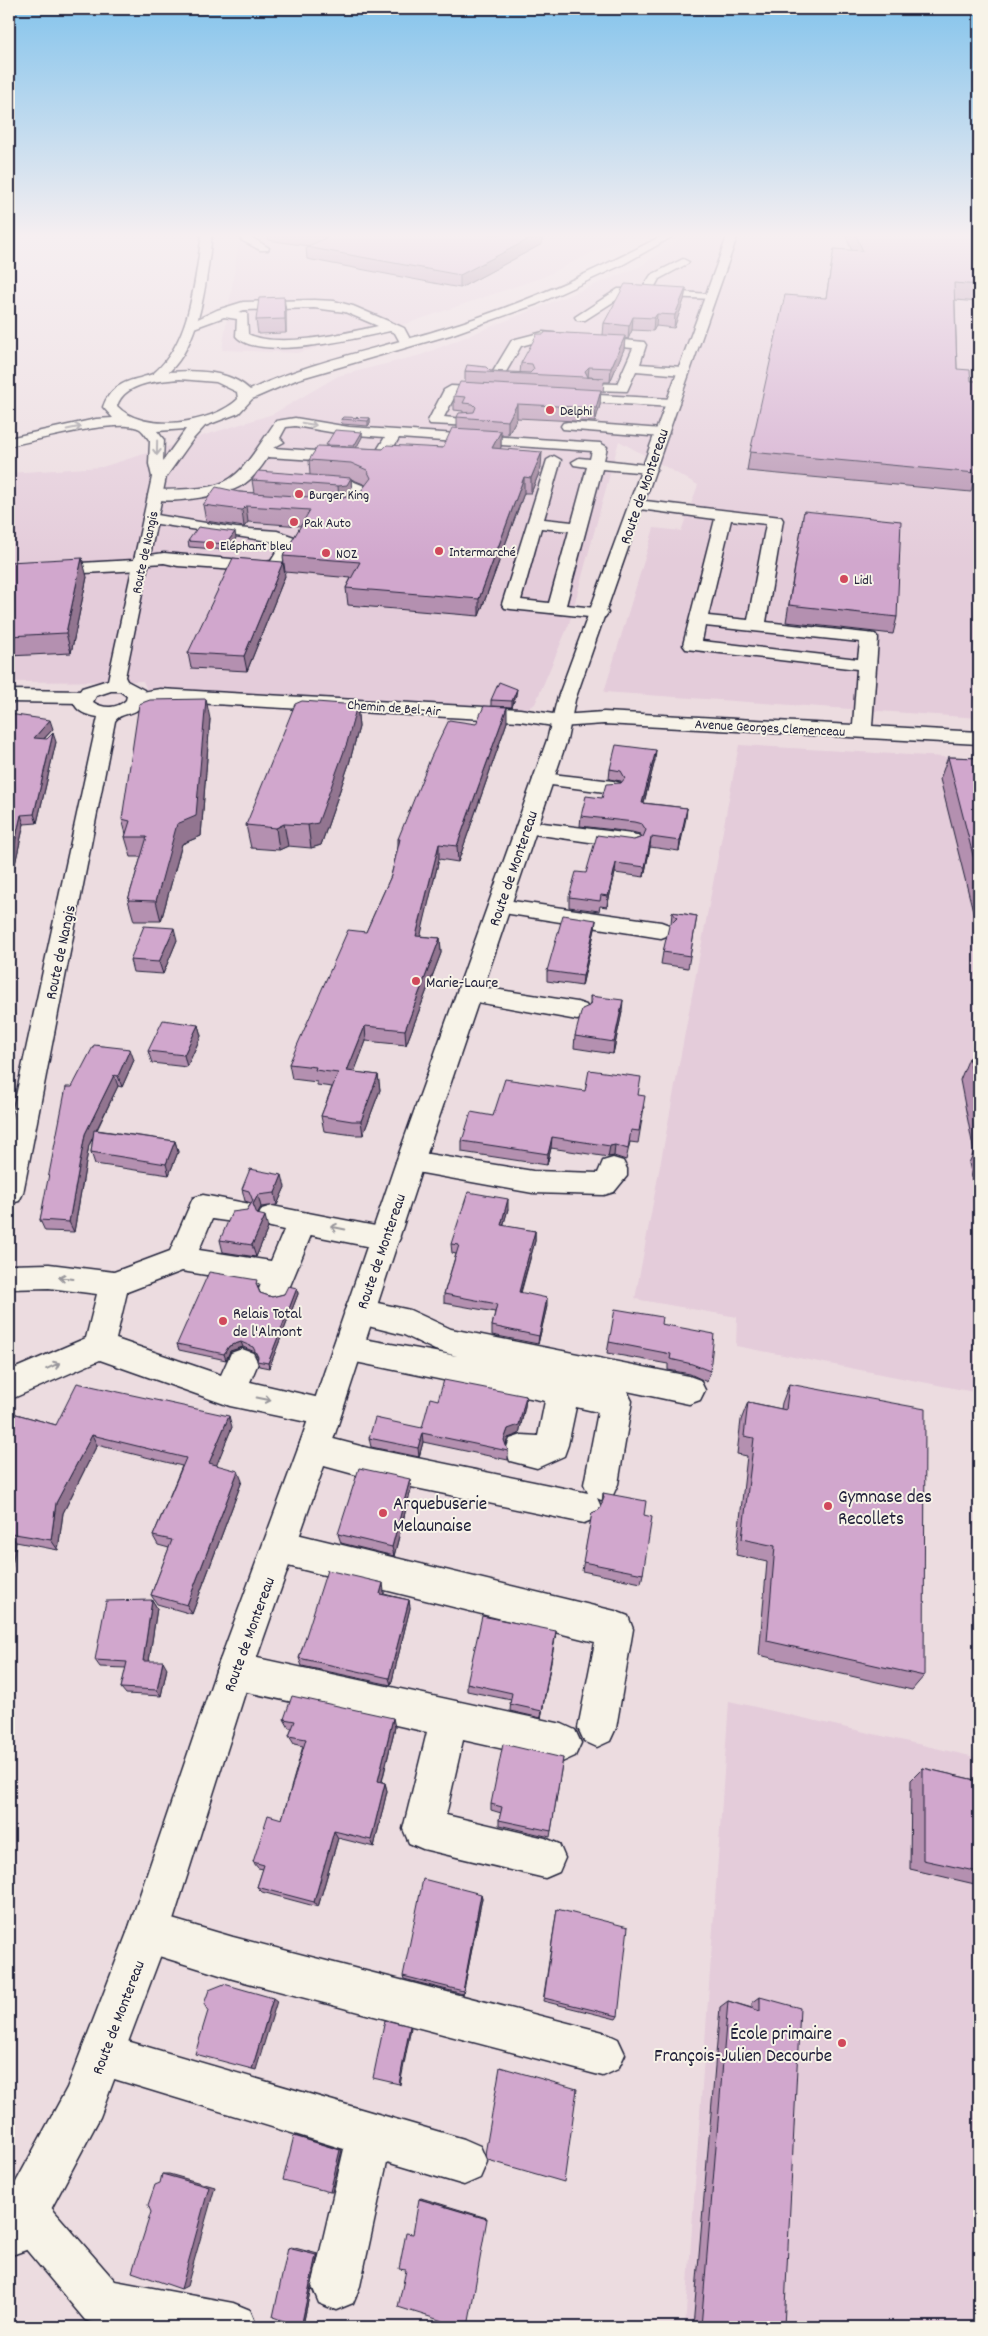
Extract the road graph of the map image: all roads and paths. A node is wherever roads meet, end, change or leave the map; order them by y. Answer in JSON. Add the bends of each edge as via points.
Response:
{"nodes":[{"id":1,"x":181,"y":343,"type":"edge"},
{"id":2,"x":191,"y":343,"type":"edge"},
{"id":3,"x":254,"y":343,"type":"edge"},
{"id":4,"x":289,"y":343,"type":"edge"},
{"id":5,"x":406,"y":343,"type":"edge"},
{"id":6,"x":516,"y":343,"type":"edge"},
{"id":7,"x":611,"y":343,"type":"edge"},
{"id":8,"x":693,"y":343,"type":"edge"},
{"id":9,"x":324,"y":366,"type":"junction"},
{"id":10,"x":632,"y":367,"type":"junction"},
{"id":11,"x":684,"y":370,"type":"junction"},
{"id":12,"x":206,"y":376,"type":"junction"},
{"id":13,"x":156,"y":378,"type":"junction"},
{"id":14,"x":220,"y":378,"type":"junction"},
{"id":15,"x":563,"y":384,"type":"edge"},
{"id":16,"x":547,"y":396,"type":"edge"},
{"id":17,"x":245,"y":397,"type":"junction"},
{"id":18,"x":110,"y":403,"type":"junction"},
{"id":19,"x":672,"y":403,"type":"junction"},
{"id":20,"x":139,"y":423,"type":"junction"},
{"id":21,"x":200,"y":424,"type":"junction"},
{"id":22,"x":479,"y":424,"type":"edge"},
{"id":23,"x":558,"y":426,"type":"edge"},
{"id":24,"x":9,"y":432,"type":"edge"},
{"id":25,"x":394,"y":433,"type":"junction"},
{"id":26,"x":662,"y":433,"type":"junction"},
{"id":27,"x":9,"y":442,"type":"edge"},
{"id":28,"x":267,"y":446,"type":"junction"},
{"id":29,"x":402,"y":450,"type":"edge"},
{"id":30,"x":382,"y":454,"type":"junction"},
{"id":31,"x":537,"y":459,"type":"edge"},
{"id":32,"x":554,"y":460,"type":"junction"},
{"id":33,"x":596,"y":463,"type":"junction"},
{"id":34,"x":650,"y":469,"type":"junction"},
{"id":35,"x":159,"y":477,"type":"junction"},
{"id":36,"x":219,"y":490,"type":"junction"},
{"id":37,"x":156,"y":494,"type":"junction"},
{"id":38,"x":232,"y":499,"type":"edge"},
{"id":39,"x":637,"y":506,"type":"junction"},
{"id":40,"x":320,"y":507,"type":"edge"},
{"id":41,"x":724,"y":515,"type":"junction"},
{"id":42,"x":151,"y":519,"type":"junction"},
{"id":43,"x":535,"y":523,"type":"junction"},
{"id":44,"x":579,"y":527,"type":"junction"},
{"id":45,"x":198,"y":542,"type":"junction"},
{"id":46,"x":164,"y":558,"type":"junction"},
{"id":47,"x":142,"y":563,"type":"junction"},
{"id":48,"x":9,"y":572,"type":"edge"},
{"id":49,"x":556,"y":610,"type":"junction"},
{"id":50,"x":599,"y":613,"type":"junction"},
{"id":51,"x":698,"y":620,"type":"junction"},
{"id":52,"x":756,"y":626,"type":"junction"},
{"id":53,"x":866,"y":665,"type":"junction"},
{"id":54,"x":119,"y":684,"type":"junction"},
{"id":55,"x":9,"y":696,"type":"edge"},
{"id":56,"x":85,"y":696,"type":"junction"},
{"id":57,"x":138,"y":698,"type":"junction"},
{"id":58,"x":110,"y":713,"type":"junction"},
{"id":59,"x":560,"y":720,"type":"junction"},
{"id":60,"x":862,"y":732,"type":"junction"},
{"id":61,"x":979,"y":738,"type":"edge"},
{"id":62,"x":543,"y":779,"type":"junction"},
{"id":63,"x":613,"y":788,"type":"edge"},
{"id":64,"x":527,"y":827,"type":"junction"},
{"id":65,"x":632,"y":841,"type":"edge"},
{"id":66,"x":499,"y":906,"type":"junction"},
{"id":67,"x":660,"y":930,"type":"dead end"},
{"id":68,"x":469,"y":994,"type":"junction"},
{"id":69,"x":577,"y":1011,"type":"dead end"},
{"id":70,"x":410,"y":1162,"type":"junction"},
{"id":71,"x":613,"y":1169,"type":"dead end"},
{"id":72,"x":9,"y":1192,"type":"edge"},
{"id":73,"x":240,"y":1212,"type":"edge"},
{"id":74,"x":272,"y":1217,"type":"dead end"},
{"id":75,"x":302,"y":1222,"type":"junction"},
{"id":76,"x":386,"y":1238,"type":"junction"},
{"id":77,"x":181,"y":1258,"type":"junction"},
{"id":78,"x":9,"y":1277,"type":"edge"},
{"id":79,"x":114,"y":1284,"type":"junction"},
{"id":80,"x":359,"y":1312,"type":"junction"},
{"id":81,"x":99,"y":1346,"type":"junction"},
{"id":82,"x":347,"y":1349,"type":"junction"},
{"id":83,"x":242,"y":1363,"type":"dead end"},
{"id":84,"x":9,"y":1386,"type":"edge"},
{"id":85,"x":689,"y":1390,"type":"dead end"},
{"id":86,"x":230,"y":1392,"type":"junction"},
{"id":87,"x":563,"y":1392,"type":"junction"},
{"id":88,"x":326,"y":1412,"type":"junction"},
{"id":89,"x":314,"y":1449,"type":"junction"},
{"id":90,"x":522,"y":1450,"type":"dead end"},
{"id":91,"x":280,"y":1546,"type":"junction"},
{"id":92,"x":234,"y":1672,"type":"junction"},
{"id":93,"x":449,"y":1719,"type":"junction"},
{"id":94,"x":597,"y":1728,"type":"dead end"},
{"id":95,"x":562,"y":1743,"type":"dead end"},
{"id":96,"x":545,"y":1858,"type":"dead end"},
{"id":97,"x":148,"y":1933,"type":"junction"},
{"id":98,"x":603,"y":2054,"type":"dead end"},
{"id":99,"x":103,"y":2056,"type":"junction"},
{"id":100,"x":370,"y":2134,"type":"junction"},
{"id":101,"x":464,"y":2162,"type":"dead end"},
{"id":102,"x":17,"y":2223,"type":"edge"},
{"id":103,"x":336,"y":2286,"type":"dead end"},
{"id":104,"x":233,"y":2327,"type":"edge"}],
"edges":[{"from":1,"to":13,"type":"main road","via":[[170,365]]},
{"from":2,"to":12,"type":"main road","via":[[191,362]]},
{"from":3,"to":4,"type":"main road"},
{"from":5,"to":9,"type":"main road"},
{"from":6,"to":22,"type":"main road","via":[[495,380],[531,388],[451,390],[435,421]]},
{"from":7,"to":10,"type":"main road","via":[[640,346]]},
{"from":8,"to":11,"type":"main road","name":"Route de Montereau"},
{"from":9,"to":14,"type":"main road"},
{"from":9,"to":17,"type":"main road","via":[[287,377]]},
{"from":10,"to":11,"type":"main road"},
{"from":10,"to":15,"type":"main road","via":[[622,388]]},
{"from":11,"to":19,"type":"main road","name":"Route de Montereau"},
{"from":12,"to":13,"type":"main road"},
{"from":12,"to":14,"type":"main road"},
{"from":13,"to":18,"type":"main road","via":[[128,386],[113,396]]},
{"from":14,"to":17,"type":"main road","via":[[239,386]]},
{"from":16,"to":19,"type":"main road"},
{"from":17,"to":21,"type":"main road","via":[[236,410]]},
{"from":18,"to":20,"type":"main road","via":[[115,415]]},
{"from":18,"to":24,"type":"main road","via":[[90,412]]},
{"from":19,"to":26,"type":"main road","name":"Route de Montereau"},
{"from":20,"to":21,"type":"main road","via":[[162,426]]},
{"from":27,"to":20,"type":"main road","one_way":true,"via":[[96,424]]},
{"from":20,"to":35,"type":"main road","name":"Route de Nangis","one_way":true,"via":[[157,440]]},
{"from":21,"to":35,"type":"main road","name":"Route de Nangis","via":[[184,438],[172,462]]},
{"from":23,"to":26,"type":"main road"},
{"from":28,"to":25,"type":"main road","one_way":true,"via":[[281,424],[294,422]]},
{"from":25,"to":30,"type":"main road"},
{"from":25,"to":33,"type":"main road","via":[[600,447]]},
{"from":26,"to":34,"type":"main road","name":"Route de Montereau"},
{"from":28,"to":30,"type":"main road"},
{"from":28,"to":36,"type":"main road","via":[[258,474]]},
{"from":29,"to":30,"type":"main road"},
{"from":30,"to":40,"type":"main road","via":[[367,475],[306,478],[362,490],[354,506]]},
{"from":31,"to":32,"type":"main road"},
{"from":32,"to":33,"type":"main road"},
{"from":32,"to":43,"type":"main road"},
{"from":33,"to":34,"type":"main road"},
{"from":33,"to":44,"type":"main road"},
{"from":34,"to":39,"type":"main road","name":"Route de Montereau"},
{"from":35,"to":37,"type":"main road","name":"Route de Nangis"},
{"from":36,"to":37,"type":"main road"},
{"from":36,"to":38,"type":"main road"},
{"from":37,"to":42,"type":"main road","name":"Route de Nangis"},
{"from":39,"to":41,"type":"main road"},
{"from":39,"to":50,"type":"main road","name":"Route de Montereau"},
{"from":41,"to":51,"type":"main road"},
{"from":41,"to":52,"type":"main road","via":[[775,520]]},
{"from":42,"to":45,"type":"main road","via":[[159,519]]},
{"from":42,"to":47,"type":"main road","name":"Route de Nangis"},
{"from":43,"to":44,"type":"main road"},
{"from":43,"to":49,"type":"main road","via":[[511,604]]},
{"from":44,"to":49,"type":"main road"},
{"from":45,"to":46,"type":"main road"},
{"from":45,"to":46,"type":"main road","via":[[277,536],[291,541],[277,565]]},
{"from":46,"to":47,"type":"main road"},
{"from":47,"to":48,"type":"main road"},
{"from":47,"to":54,"type":"main road","name":"Route de Nangis","via":[[116,677]]},
{"from":49,"to":50,"type":"main road"},
{"from":50,"to":59,"type":"main road","name":"Route de Montereau"},
{"from":51,"to":52,"type":"main road"},
{"from":51,"to":53,"type":"main road","via":[[692,645]]},
{"from":52,"to":53,"type":"main road","via":[[869,638]]},
{"from":53,"to":60,"type":"main road"},
{"from":54,"to":56,"type":"main road","via":[[102,686]]},
{"from":54,"to":57,"type":"main road","via":[[135,690]]},
{"from":55,"to":56,"type":"main road"},
{"from":56,"to":58,"type":"main road","via":[[83,701],[88,709]]},
{"from":57,"to":58,"type":"main road","via":[[128,708]]},
{"from":57,"to":59,"type":"main road","name":"Chemin de Bel-Air","via":[[160,695],[340,704]]},
{"from":58,"to":72,"type":"main road","name":"Route de Nangis","via":[[105,721]]},
{"from":59,"to":60,"type":"main road","name":"Avenue Georges Clemenceau","via":[[604,718]]},
{"from":59,"to":62,"type":"main road","name":"Route de Montereau","via":[[557,740]]},
{"from":60,"to":61,"type":"main road","name":"Avenue Georges Clemenceau"},
{"from":62,"to":63,"type":"main road"},
{"from":62,"to":64,"type":"main road","name":"Route de Montereau"},
{"from":64,"to":65,"type":"main road"},
{"from":64,"to":66,"type":"main road","name":"Route de Montereau"},
{"from":66,"to":67,"type":"main road"},
{"from":66,"to":68,"type":"main road","name":"Route de Montereau"},
{"from":68,"to":69,"type":"main road"},
{"from":68,"to":70,"type":"main road","name":"Route de Montereau"},
{"from":70,"to":71,"type":"main road","via":[[532,1182],[604,1184],[613,1176]]},
{"from":70,"to":76,"type":"main road","name":"Route de Montereau"},
{"from":73,"to":77,"type":"main road","via":[[203,1206]]},
{"from":74,"to":75,"type":"main road"},
{"from":76,"to":75,"type":"main road","one_way":true},
{"from":75,"to":77,"type":"main road","via":[[277,1282]]},
{"from":76,"to":80,"type":"main road","name":"Route de Montereau"},
{"from":77,"to":79,"type":"main road"},
{"from":79,"to":78,"type":"main road","one_way":true,"via":[[49,1276]]},
{"from":79,"to":81,"type":"main road"},
{"from":80,"to":82,"type":"main road","name":"Route de Montereau"},
{"from":80,"to":85,"type":"main road","via":[[410,1323],[446,1341]]},
{"from":84,"to":81,"type":"main road","one_way":true},
{"from":81,"to":86,"type":"main road"},
{"from":82,"to":87,"type":"main road"},
{"from":82,"to":88,"type":"main road","name":"Route de Montereau"},
{"from":83,"to":86,"type":"main road"},
{"from":86,"to":88,"type":"main road","one_way":true},
{"from":87,"to":89,"type":"main road","via":[[616,1401],[592,1495],[368,1463]]},
{"from":87,"to":90,"type":"main road","via":[[552,1445],[537,1453]]},
{"from":88,"to":89,"type":"main road","name":"Route de Montereau"},
{"from":89,"to":91,"type":"main road","name":"Route de Montereau"},
{"from":91,"to":92,"type":"main road","name":"Route de Montereau"},
{"from":91,"to":94,"type":"main road","via":[[615,1629]]},
{"from":92,"to":93,"type":"main road"},
{"from":92,"to":97,"type":"main road","name":"Route de Montereau"},
{"from":93,"to":95,"type":"main road"},
{"from":93,"to":96,"type":"main road","via":[[423,1829]]},
{"from":97,"to":98,"type":"main road","via":[[242,1961]]},
{"from":97,"to":99,"type":"main road","name":"Route de Montereau"},
{"from":99,"to":100,"type":"main road"},
{"from":99,"to":102,"type":"main road","name":"Route de Montereau","via":[[84,2101]]},
{"from":100,"to":101,"type":"main road"},
{"from":100,"to":103,"type":"main road"},
{"from":102,"to":104,"type":"main road","via":[[102,2303]]}]}
